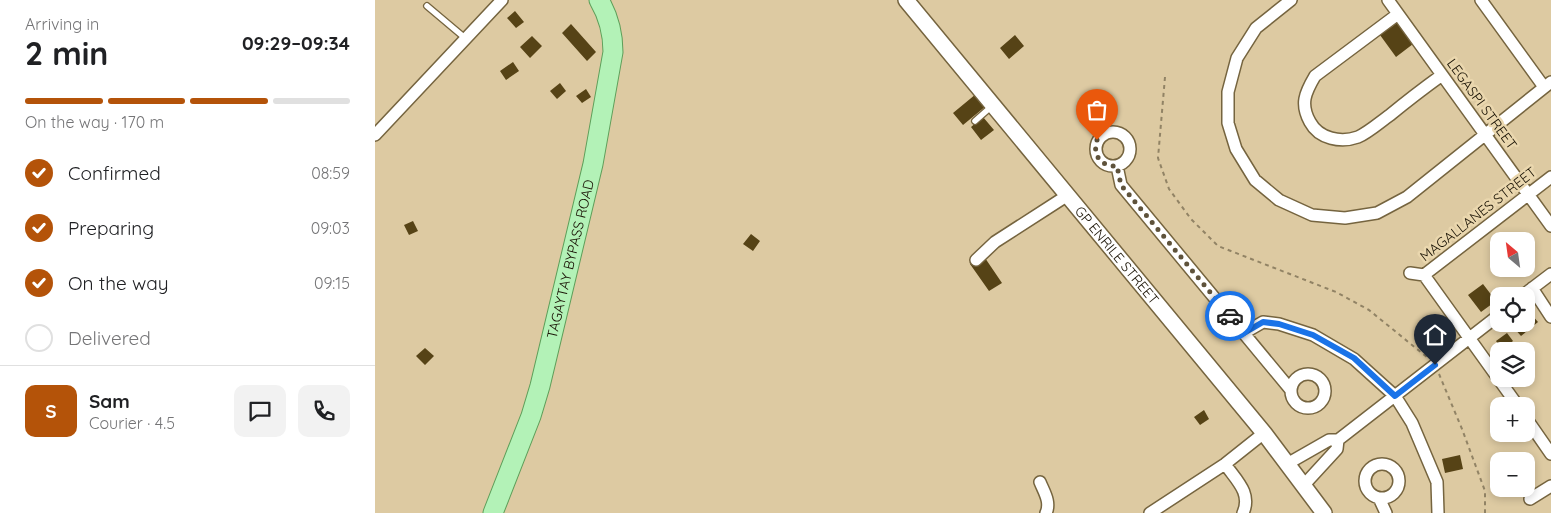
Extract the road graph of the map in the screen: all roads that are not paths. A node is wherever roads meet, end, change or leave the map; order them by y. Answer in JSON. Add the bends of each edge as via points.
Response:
{"nodes":[{"id":1,"x":502,"y":0,"type":"edge"},
{"id":2,"x":599,"y":0,"type":"edge"},
{"id":3,"x":907,"y":0,"type":"edge"},
{"id":4,"x":1291,"y":0,"type":"edge"},
{"id":5,"x":1388,"y":0,"type":"edge"},
{"id":6,"x":1481,"y":0,"type":"edge"},
{"id":7,"x":427,"y":6,"type":"dead end"},
{"id":8,"x":1399,"y":14,"type":"junction"},
{"id":9,"x":465,"y":38,"type":"junction"},
{"id":10,"x":1442,"y":75,"type":"junction"},
{"id":11,"x":1548,"y":85,"type":"edge"},
{"id":12,"x":994,"y":104,"type":"junction"},
{"id":13,"x":975,"y":122,"type":"dead end"},
{"id":14,"x":375,"y":135,"type":"edge"},
{"id":15,"x":1485,"y":135,"type":"junction"},
{"id":16,"x":1117,"y":166,"type":"dead end"},
{"id":17,"x":1551,"y":177,"type":"edge"},
{"id":18,"x":1068,"y":195,"type":"junction"},
{"id":19,"x":1528,"y":195,"type":"junction"},
{"id":20,"x":1551,"y":226,"type":"edge"},
{"id":21,"x":976,"y":260,"type":"dead end"},
{"id":22,"x":1410,"y":273,"type":"dead end"},
{"id":23,"x":1551,"y":274,"type":"edge"},
{"id":24,"x":1424,"y":275,"type":"junction"},
{"id":25,"x":1534,"y":287,"type":"edge"},
{"id":26,"x":1535,"y":291,"type":"edge"},
{"id":27,"x":1551,"y":317,"type":"edge"},
{"id":28,"x":1490,"y":322,"type":"edge"},
{"id":29,"x":1244,"y":333,"type":"junction"},
{"id":30,"x":1470,"y":337,"type":"junction"},
{"id":31,"x":1290,"y":389,"type":"dead end"},
{"id":32,"x":1395,"y":396,"type":"junction"},
{"id":33,"x":1512,"y":397,"type":"edge"},
{"id":34,"x":1535,"y":431,"type":"edge"},
{"id":35,"x":1264,"y":433,"type":"junction"},
{"id":36,"x":1338,"y":440,"type":"junction"},
{"id":37,"x":1551,"y":454,"type":"edge"},
{"id":38,"x":1225,"y":464,"type":"junction"},
{"id":39,"x":1287,"y":464,"type":"junction"},
{"id":40,"x":1040,"y":482,"type":"dead end"},
{"id":41,"x":1303,"y":486,"type":"junction"},
{"id":42,"x":1551,"y":486,"type":"edge"},
{"id":43,"x":1379,"y":498,"type":"dead end"},
{"id":44,"x":1530,"y":499,"type":"dead end"},
{"id":45,"x":493,"y":513,"type":"edge"},
{"id":46,"x":1046,"y":513,"type":"edge"},
{"id":47,"x":1150,"y":513,"type":"edge"},
{"id":48,"x":1243,"y":513,"type":"edge"},
{"id":49,"x":1324,"y":513,"type":"edge"},
{"id":50,"x":1387,"y":513,"type":"edge"},
{"id":51,"x":1438,"y":513,"type":"edge"}],
"edges":[{"from":1,"to":9,"type":"street"},
{"from":2,"to":45,"type":"main road","name":"TAGAYTAY BYPASS ROAD","via":[[613,37],[613,52],[593,164],[536,401]]},
{"from":3,"to":12,"type":"street","name":"GP ENRILE STREET"},
{"from":4,"to":15,"type":"street","via":[[1256,28],[1237,58],[1228,92],[1229,123],[1236,149],[1255,180],[1279,200],[1312,215],[1345,218],[1377,212],[1407,197]]},
{"from":5,"to":8,"type":"street","name":"LEGASPI STREET"},
{"from":6,"to":11,"type":"street"},
{"from":7,"to":9,"type":"lane"},
{"from":8,"to":10,"type":"street","name":"LEGASPI STREET"},
{"from":8,"to":10,"type":"street","via":[[1315,76],[1306,90],[1304,103],[1313,127],[1324,136],[1341,140],[1358,136]]},
{"from":9,"to":14,"type":"street"},
{"from":10,"to":15,"type":"street","name":"LEGASPI STREET"},
{"from":11,"to":15,"type":"street"},
{"from":12,"to":13,"type":"lane"},
{"from":12,"to":18,"type":"street","name":"GP ENRILE STREET"},
{"from":15,"to":19,"type":"street","name":"LEGASPI STREET"},
{"from":16,"to":29,"type":"street","via":[[1121,185]]},
{"from":17,"to":19,"type":"street","name":"MAGALLANES STREET"},
{"from":18,"to":21,"type":"street","via":[[995,242]]},
{"from":18,"to":35,"type":"street","name":"GP ENRILE STREET"},
{"from":19,"to":20,"type":"street","name":"LEGASPI STREET"},
{"from":19,"to":24,"type":"street","name":"MAGALLANES STREET"},
{"from":22,"to":24,"type":"street"},
{"from":23,"to":25,"type":"street"},
{"from":24,"to":30,"type":"street"},
{"from":26,"to":27,"type":"street"},
{"from":28,"to":30,"type":"street"},
{"from":29,"to":31,"type":"street"},
{"from":29,"to":32,"type":"street","via":[[1263,322],[1313,335],[1354,358]]},
{"from":30,"to":32,"type":"street"},
{"from":30,"to":33,"type":"street"},
{"from":32,"to":36,"type":"street"},
{"from":32,"to":51,"type":"street","via":[[1412,423],[1437,482]]},
{"from":34,"to":37,"type":"street"},
{"from":35,"to":38,"type":"street"},
{"from":35,"to":39,"type":"street","name":"GP ENRILE STREET"},
{"from":36,"to":39,"type":"street","via":[[1329,440]]},
{"from":36,"to":41,"type":"street","via":[[1337,449]]},
{"from":38,"to":47,"type":"street"},
{"from":38,"to":48,"type":"street","via":[[1244,491],[1247,503]]},
{"from":39,"to":41,"type":"street","name":"GP ENRILE STREET"},
{"from":40,"to":46,"type":"street","via":[[1048,502]]},
{"from":41,"to":49,"type":"street","name":"GP ENRILE STREET"},
{"from":42,"to":44,"type":"street"},
{"from":43,"to":50,"type":"street"}]}
